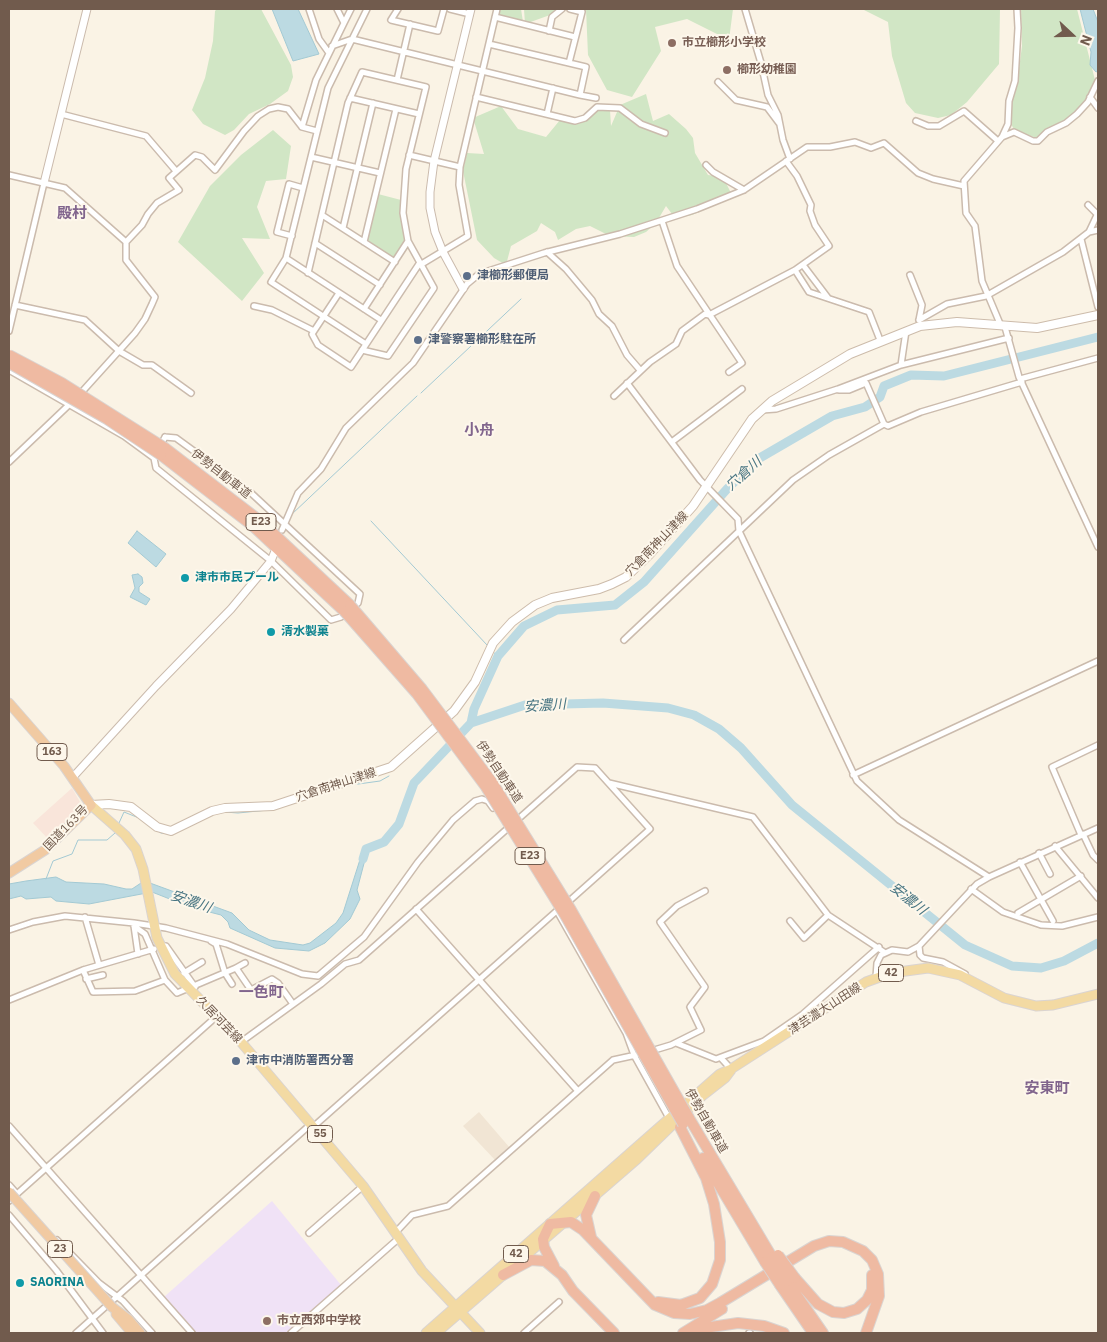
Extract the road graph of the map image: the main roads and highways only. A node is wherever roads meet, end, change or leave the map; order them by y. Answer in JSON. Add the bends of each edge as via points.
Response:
{"nodes":[{"id":1,"x":1098,"y":315,"type":"edge"},
{"id":2,"x":9,"y":355,"type":"edge"},
{"id":3,"x":9,"y":364,"type":"edge"},
{"id":4,"x":160,"y":454,"type":"junction"},
{"id":5,"x":347,"y":608,"type":"junction"},
{"id":6,"x":9,"y":703,"type":"edge"},
{"id":7,"x":91,"y":805,"type":"junction"},
{"id":8,"x":9,"y":873,"type":"edge"},
{"id":9,"x":1098,"y":994,"type":"edge"},
{"id":10,"x":731,"y":1070,"type":"junction"},
{"id":11,"x":684,"y":1123,"type":"junction"},
{"id":12,"x":13,"y":1193,"type":"edge"},
{"id":13,"x":595,"y":1196,"type":"junction"},
{"id":14,"x":564,"y":1221,"type":"junction"},
{"id":15,"x":550,"y":1224,"type":"junction"},
{"id":16,"x":543,"y":1239,"type":"junction"},
{"id":17,"x":592,"y":1239,"type":"junction"},
{"id":18,"x":771,"y":1258,"type":"junction"},
{"id":19,"x":554,"y":1266,"type":"junction"},
{"id":20,"x":503,"y":1276,"type":"junction"},
{"id":21,"x":787,"y":1282,"type":"junction"},
{"id":22,"x":646,"y":1297,"type":"junction"},
{"id":23,"x":112,"y":1307,"type":"junction"},
{"id":24,"x":458,"y":1309,"type":"junction"},
{"id":25,"x":132,"y":1333,"type":"edge"},
{"id":26,"x":140,"y":1333,"type":"edge"},
{"id":27,"x":426,"y":1333,"type":"edge"},
{"id":28,"x":436,"y":1333,"type":"edge"},
{"id":29,"x":480,"y":1333,"type":"edge"},
{"id":30,"x":614,"y":1333,"type":"edge"},
{"id":31,"x":683,"y":1333,"type":"edge"},
{"id":32,"x":694,"y":1333,"type":"edge"},
{"id":33,"x":784,"y":1333,"type":"edge"},
{"id":34,"x":813,"y":1333,"type":"edge"},
{"id":35,"x":823,"y":1333,"type":"edge"},
{"id":36,"x":866,"y":1333,"type":"edge"}],
"edges":[{"from":1,"to":7,"type":"main road","name":"穴倉南神山津線","via":[[1037,328],[948,322],[909,329],[843,357],[752,419],[709,488],[626,578],[599,589],[543,601],[512,622],[493,643],[475,682],[454,711],[390,767],[273,806],[212,811],[171,831],[157,827],[131,807]]},
{"from":2,"to":4,"type":"highway","name":"伊勢自動車道","number":"E23","bridge":true,"via":[[78,393]]},
{"from":3,"to":4,"type":"highway","name":"伊勢自動車道","number":"E23","bridge":true,"via":[[107,419]]},
{"from":4,"to":5,"type":"highway","name":"伊勢自動車道","number":"E23","via":[[259,520]]},
{"from":5,"to":11,"type":"highway","name":"伊勢自動車道","number":"E23","bridge":true,"via":[[417,694],[486,787],[560,907]]},
{"from":5,"to":11,"type":"highway","name":"伊勢自動車道","number":"E23","bridge":true,"via":[[422,689],[492,782],[566,902]]},
{"from":6,"to":7,"type":"highway","name":"国道163号","number":"163","via":[[73,777]]},
{"from":7,"to":8,"type":"highway","name":"国道163号","via":[[45,850]]},
{"from":7,"to":24,"type":"main road","name":"久居河芸線","number":"55","via":[[136,849],[154,926],[165,958],[175,974],[241,1042],[363,1186],[422,1272]]},
{"from":9,"to":10,"type":"main road","name":"津芸濃大山田線","number":"42","via":[[1036,1006],[1004,998],[951,972],[928,968],[902,970],[876,977],[805,1017]]},
{"from":10,"to":13,"type":"main road","name":"津芸濃大山田線","number":"42"},
{"from":10,"to":15,"type":"main road","name":"津芸濃大山田線","number":"42","via":[[720,1074]]},
{"from":11,"to":18,"type":"highway","name":"伊勢自動車道","number":"E23"},
{"from":11,"to":18,"type":"highway","name":"伊勢自動車道","number":"E23","via":[[729,1186]]},
{"from":11,"to":22,"type":"highway","via":[[714,1204],[720,1242],[718,1269],[709,1288],[692,1302],[674,1305]]},
{"from":12,"to":23,"type":"highway","number":"23","bridge":true},
{"from":13,"to":14,"type":"main road","name":"津芸濃大山田線","number":"42"},
{"from":13,"to":17,"type":"highway","via":[[586,1215]]},
{"from":14,"to":15,"type":"highway"},
{"from":14,"to":16,"type":"main road","name":"津芸濃大山田線","number":"42"},
{"from":14,"to":17,"type":"highway","via":[[578,1226]]},
{"from":15,"to":16,"type":"highway"},
{"from":15,"to":24,"type":"main road","name":"津芸濃大山田線","number":"42"},
{"from":16,"to":19,"type":"highway"},
{"from":16,"to":20,"type":"main road","name":"津芸濃大山田線","number":"42"},
{"from":17,"to":22,"type":"highway"},
{"from":18,"to":21,"type":"highway","bridge":true},
{"from":18,"to":21,"type":"highway","name":"伊勢自動車道","number":"E23","bridge":true},
{"from":19,"to":20,"type":"highway","via":[[541,1260],[531,1260]]},
{"from":19,"to":30,"type":"highway","via":[[573,1291]]},
{"from":20,"to":24,"type":"main road","name":"津芸濃大山田線","number":"42"},
{"from":21,"to":31,"type":"highway","via":[[818,1304],[833,1312],[844,1313],[864,1304],[873,1285],[869,1267],[858,1254],[841,1247],[826,1248],[791,1265]]},
{"from":21,"to":34,"type":"highway","name":"伊勢自動車道","number":"E23"},
{"from":21,"to":35,"type":"highway","name":"伊勢自動車道","number":"E23"},
{"from":22,"to":36,"type":"highway","via":[[660,1308],[674,1313],[701,1312],[806,1250],[829,1242],[843,1242],[866,1254],[878,1274],[879,1296]]},
{"from":23,"to":25,"type":"highway","number":"23"},
{"from":23,"to":26,"type":"highway"},
{"from":24,"to":27,"type":"main road","name":"津芸濃大山田線","number":"42"},
{"from":24,"to":28,"type":"main road","name":"津芸濃大山田線","number":"42"},
{"from":24,"to":29,"type":"main road","name":"久居河芸線","number":"55"},
{"from":32,"to":33,"type":"highway","via":[[738,1323],[764,1326]]}]}
